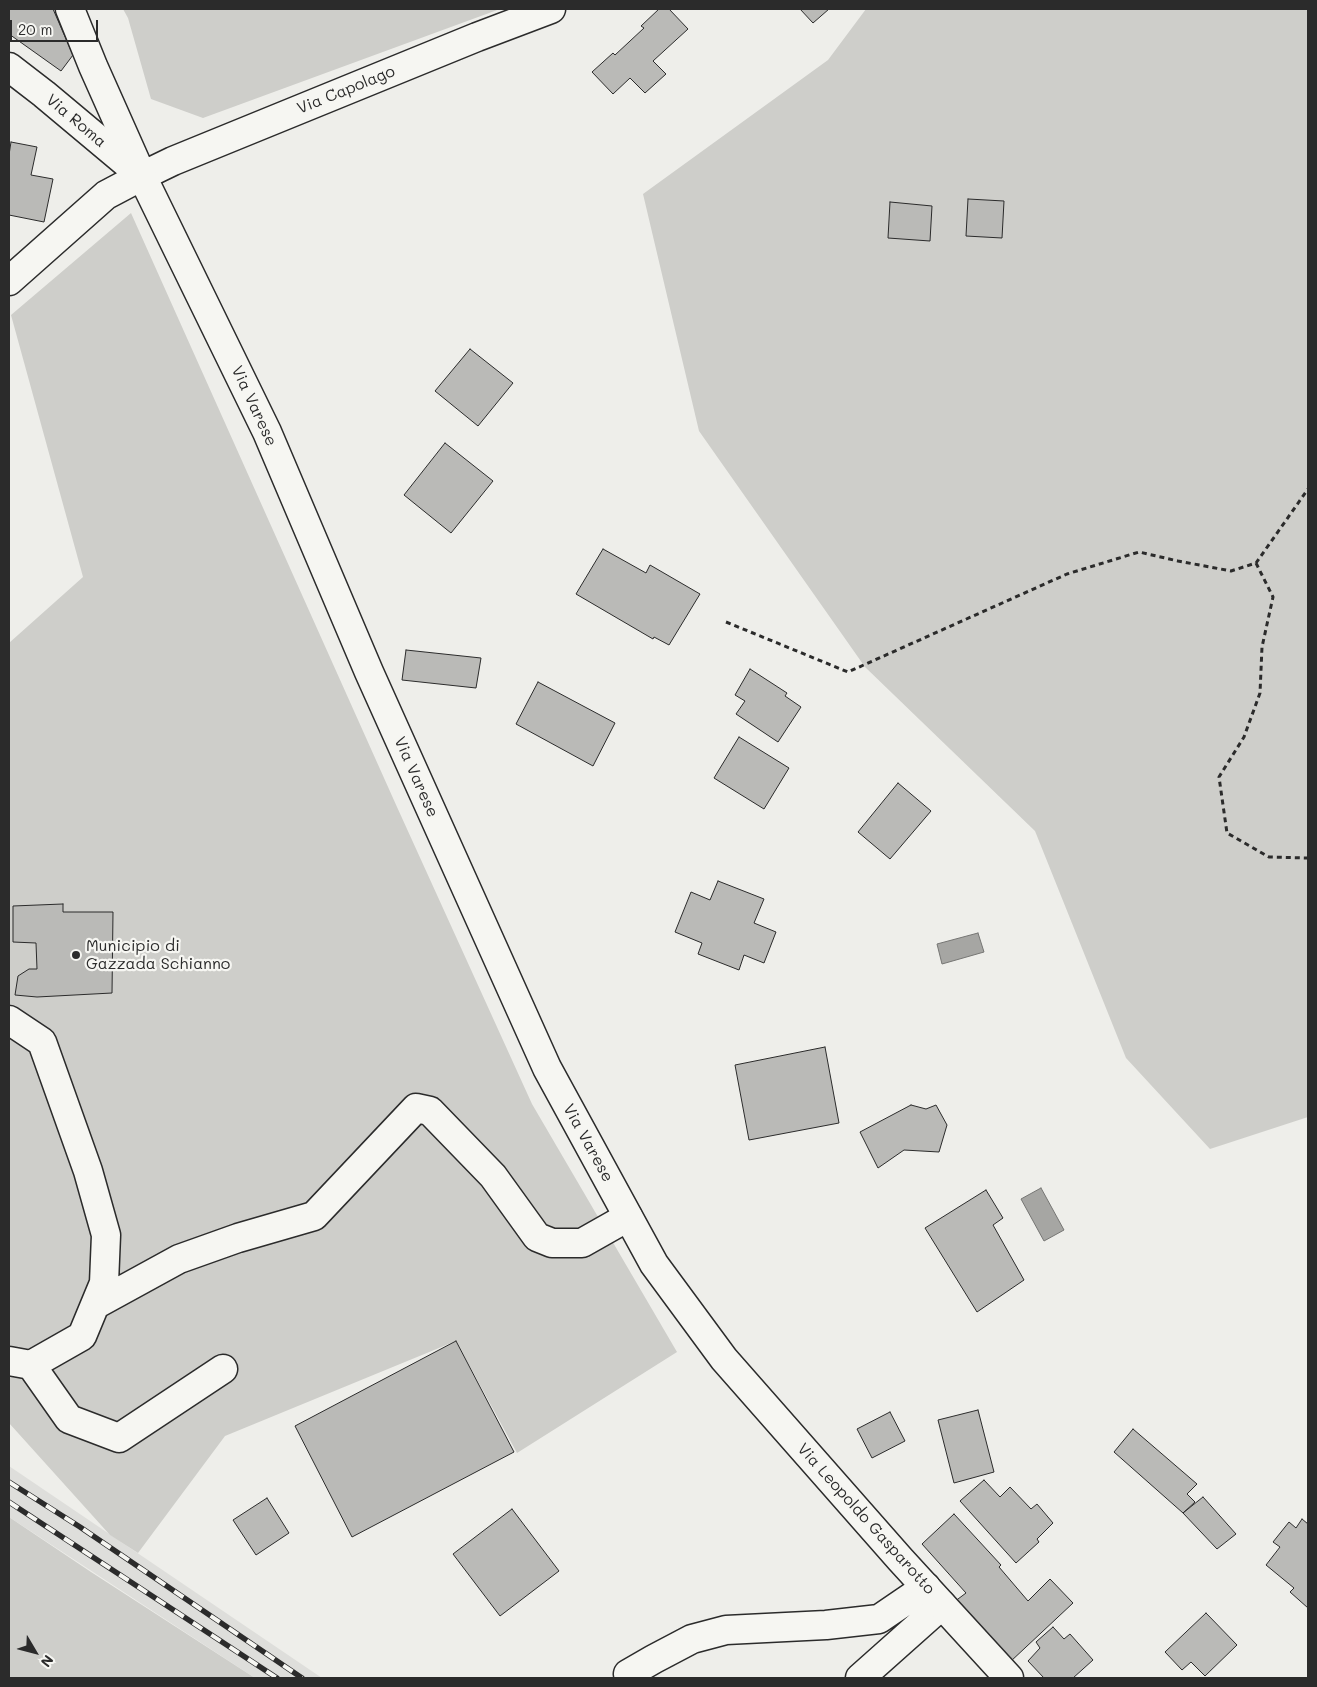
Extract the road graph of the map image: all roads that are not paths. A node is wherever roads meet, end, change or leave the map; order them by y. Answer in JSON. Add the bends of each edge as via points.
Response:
{"nodes":[{"id":1,"x":70,"y":9,"type":"edge"},
{"id":2,"x":551,"y":9,"type":"edge"},
{"id":3,"x":9,"y":67,"type":"edge"},
{"id":4,"x":142,"y":176,"type":"junction"},
{"id":5,"x":9,"y":281,"type":"edge"},
{"id":6,"x":9,"y":1020,"type":"edge"},
{"id":7,"x":628,"y":1217,"type":"junction"},
{"id":8,"x":95,"y":1305,"type":"junction"},
{"id":9,"x":724,"y":1359,"type":"joint"},
{"id":10,"x":20,"y":1363,"type":"edge"},
{"id":11,"x":223,"y":1369,"type":"dead end"},
{"id":12,"x":934,"y":1596,"type":"junction"},
{"id":13,"x":628,"y":1674,"type":"dead end"},
{"id":14,"x":860,"y":1678,"type":"edge"},
{"id":15,"x":1009,"y":1678,"type":"edge"}],
"edges":[{"from":1,"to":4,"type":"main road","name":"Via Varese"},
{"from":2,"to":4,"type":"main road","name":"Via Capolago","via":[[458,44]]},
{"from":3,"to":4,"type":"main road","name":"Via Roma"},
{"from":4,"to":5,"type":"main road","name":"Via Capolago","via":[[106,195]]},
{"from":4,"to":7,"type":"main road","name":"Via Varese","via":[[267,432],[369,672],[547,1068]]},
{"from":6,"to":8,"type":"main road","via":[[42,1042],[88,1171],[106,1235],[104,1283]]},
{"from":7,"to":8,"type":"main road","via":[[582,1243],[552,1243],[537,1237],[493,1176],[430,1111],[416,1108],[314,1216],[179,1259]]},
{"from":7,"to":9,"type":"main road","name":"Via Varese","via":[[654,1264]]},
{"from":8,"to":10,"type":"main road","via":[[82,1336]]},
{"from":9,"to":12,"type":"main road","name":"Via Leopoldo Gasparotto"},
{"from":10,"to":11,"type":"main road","via":[[69,1419],[119,1438]]},
{"from":12,"to":13,"type":"main road","via":[[879,1619],[726,1630],[692,1639]]},
{"from":12,"to":14,"type":"main road"},
{"from":12,"to":15,"type":"main road","name":"Via Leopoldo Gasparotto"}]}
